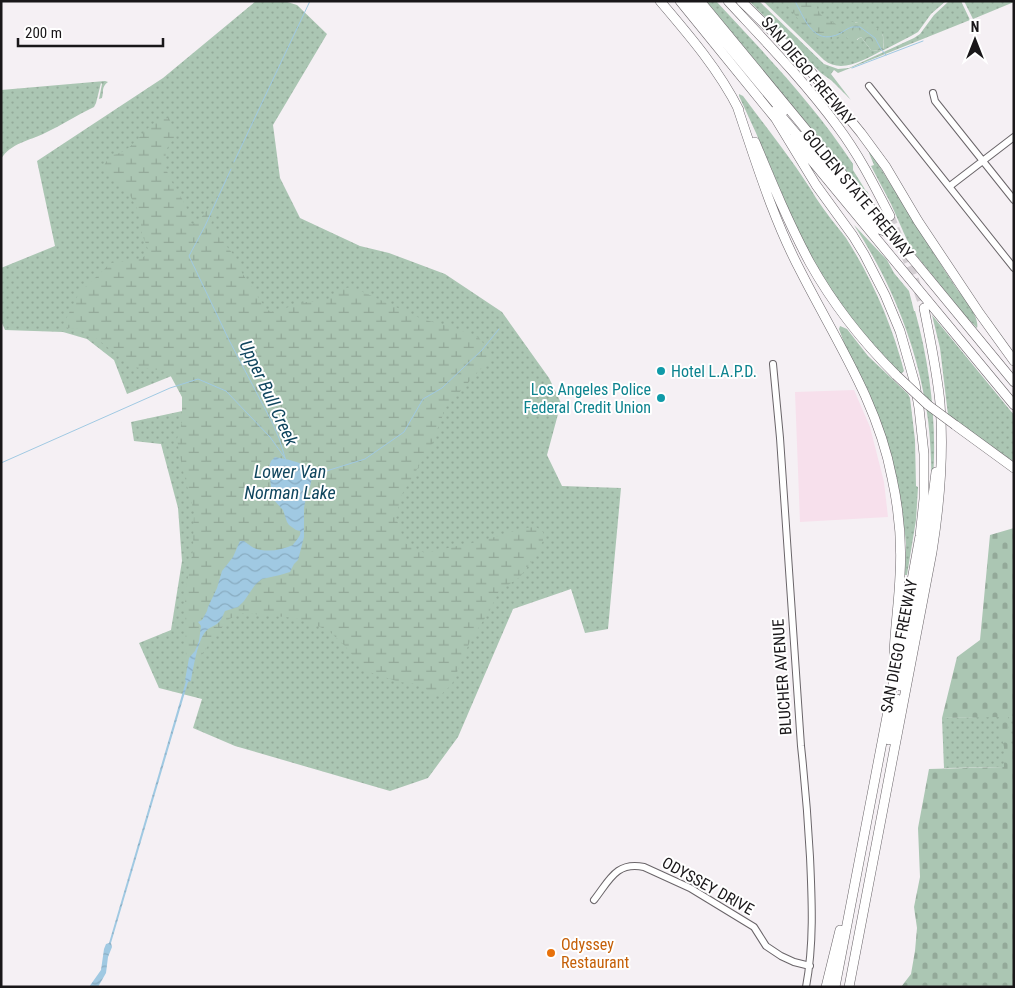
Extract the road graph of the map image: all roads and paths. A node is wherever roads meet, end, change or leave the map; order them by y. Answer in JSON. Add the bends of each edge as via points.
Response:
{"nodes":[{"id":1,"x":660,"y":1,"type":"edge"},
{"id":2,"x":680,"y":1,"type":"edge"},
{"id":3,"x":687,"y":1,"type":"edge"},
{"id":4,"x":691,"y":1,"type":"edge"},
{"id":5,"x":700,"y":1,"type":"edge"},
{"id":6,"x":728,"y":1,"type":"edge"},
{"id":7,"x":741,"y":1,"type":"edge"},
{"id":8,"x":869,"y":86,"type":"dead end"},
{"id":9,"x":933,"y":93,"type":"dead end"},
{"id":10,"x":738,"y":106,"type":"junction"},
{"id":11,"x":774,"y":116,"type":"junction"},
{"id":12,"x":1014,"y":137,"type":"edge"},
{"id":13,"x":983,"y":161,"type":"junction"},
{"id":14,"x":950,"y":186,"type":"junction"},
{"id":15,"x":1014,"y":200,"type":"edge"},
{"id":16,"x":890,"y":216,"type":"tunnel mouth"},
{"id":17,"x":890,"y":233,"type":"junction"},
{"id":18,"x":1014,"y":268,"type":"edge"},
{"id":19,"x":1014,"y":361,"type":"edge"},
{"id":20,"x":773,"y":364,"type":"dead end"},
{"id":21,"x":1014,"y":382,"type":"edge"},
{"id":22,"x":1014,"y":398,"type":"edge"},
{"id":23,"x":1014,"y":405,"type":"edge"},
{"id":24,"x":1014,"y":468,"type":"edge"},
{"id":25,"x":893,"y":685,"type":"junction"},
{"id":26,"x":594,"y":900,"type":"dead end"},
{"id":27,"x":849,"y":912,"type":"junction"},
{"id":28,"x":810,"y":966,"type":"junction"},
{"id":29,"x":806,"y":987,"type":"edge"},
{"id":30,"x":826,"y":987,"type":"edge"},
{"id":31,"x":835,"y":987,"type":"edge"},
{"id":32,"x":843,"y":987,"type":"edge"},
{"id":33,"x":849,"y":987,"type":"edge"}],
"edges":[{"from":1,"to":10,"type":"highway","via":[[706,57]]},
{"from":2,"to":11,"type":"highway","name":"GOLDEN STATE FREEWAY"},
{"from":3,"to":22,"type":"highway"},
{"from":4,"to":17,"type":"highway","via":[[879,229]]},
{"from":5,"to":17,"type":"highway","name":"GOLDEN STATE FREEWAY"},
{"from":6,"to":16,"type":"highway","name":"SAN DIEGO FREEWAY","via":[[839,128]]},
{"from":7,"to":19,"type":"highway","via":[[812,72],[861,133]]},
{"from":8,"to":14,"type":"street"},
{"from":9,"to":13,"type":"street","via":[[935,101]]},
{"from":10,"to":24,"type":"highway","bridge":true,"via":[[814,270],[857,334],[928,405]]},
{"from":10,"to":25,"type":"highway","via":[[785,239],[862,388],[888,459],[898,512],[901,553]]},
{"from":11,"to":23,"type":"highway","name":"GOLDEN STATE FREEWAY"},
{"from":11,"to":25,"type":"highway","via":[[876,276],[900,332],[915,384],[924,454],[924,500]]},
{"from":12,"to":13,"type":"street"},
{"from":13,"to":14,"type":"street"},
{"from":13,"to":15,"type":"street"},
{"from":14,"to":18,"type":"street"},
{"from":17,"to":21,"type":"highway","name":"GOLDEN STATE FREEWAY"},
{"from":20,"to":28,"type":"street","name":"BLUCHER AVENUE","via":[[807,800],[812,901]]},
{"from":25,"to":27,"type":"highway","name":"SAN DIEGO FREEWAY"},
{"from":26,"to":28,"type":"street","name":"ODYSSEY DRIVE","via":[[618,870],[637,865],[644,867],[690,888],[754,927],[766,946],[781,956]]},
{"from":27,"to":30,"type":"highway","via":[[842,926]]},
{"from":27,"to":31,"type":"highway","name":"SAN DIEGO FREEWAY"},
{"from":28,"to":29,"type":"street","name":"BLUCHER AVENUE"},
{"from":32,"to":33,"type":"highway","name":"SAN DIEGO FREEWAY","via":[[934,493],[936,426],[921,322],[924,311],[940,403],[942,468],[939,508]]}]}
